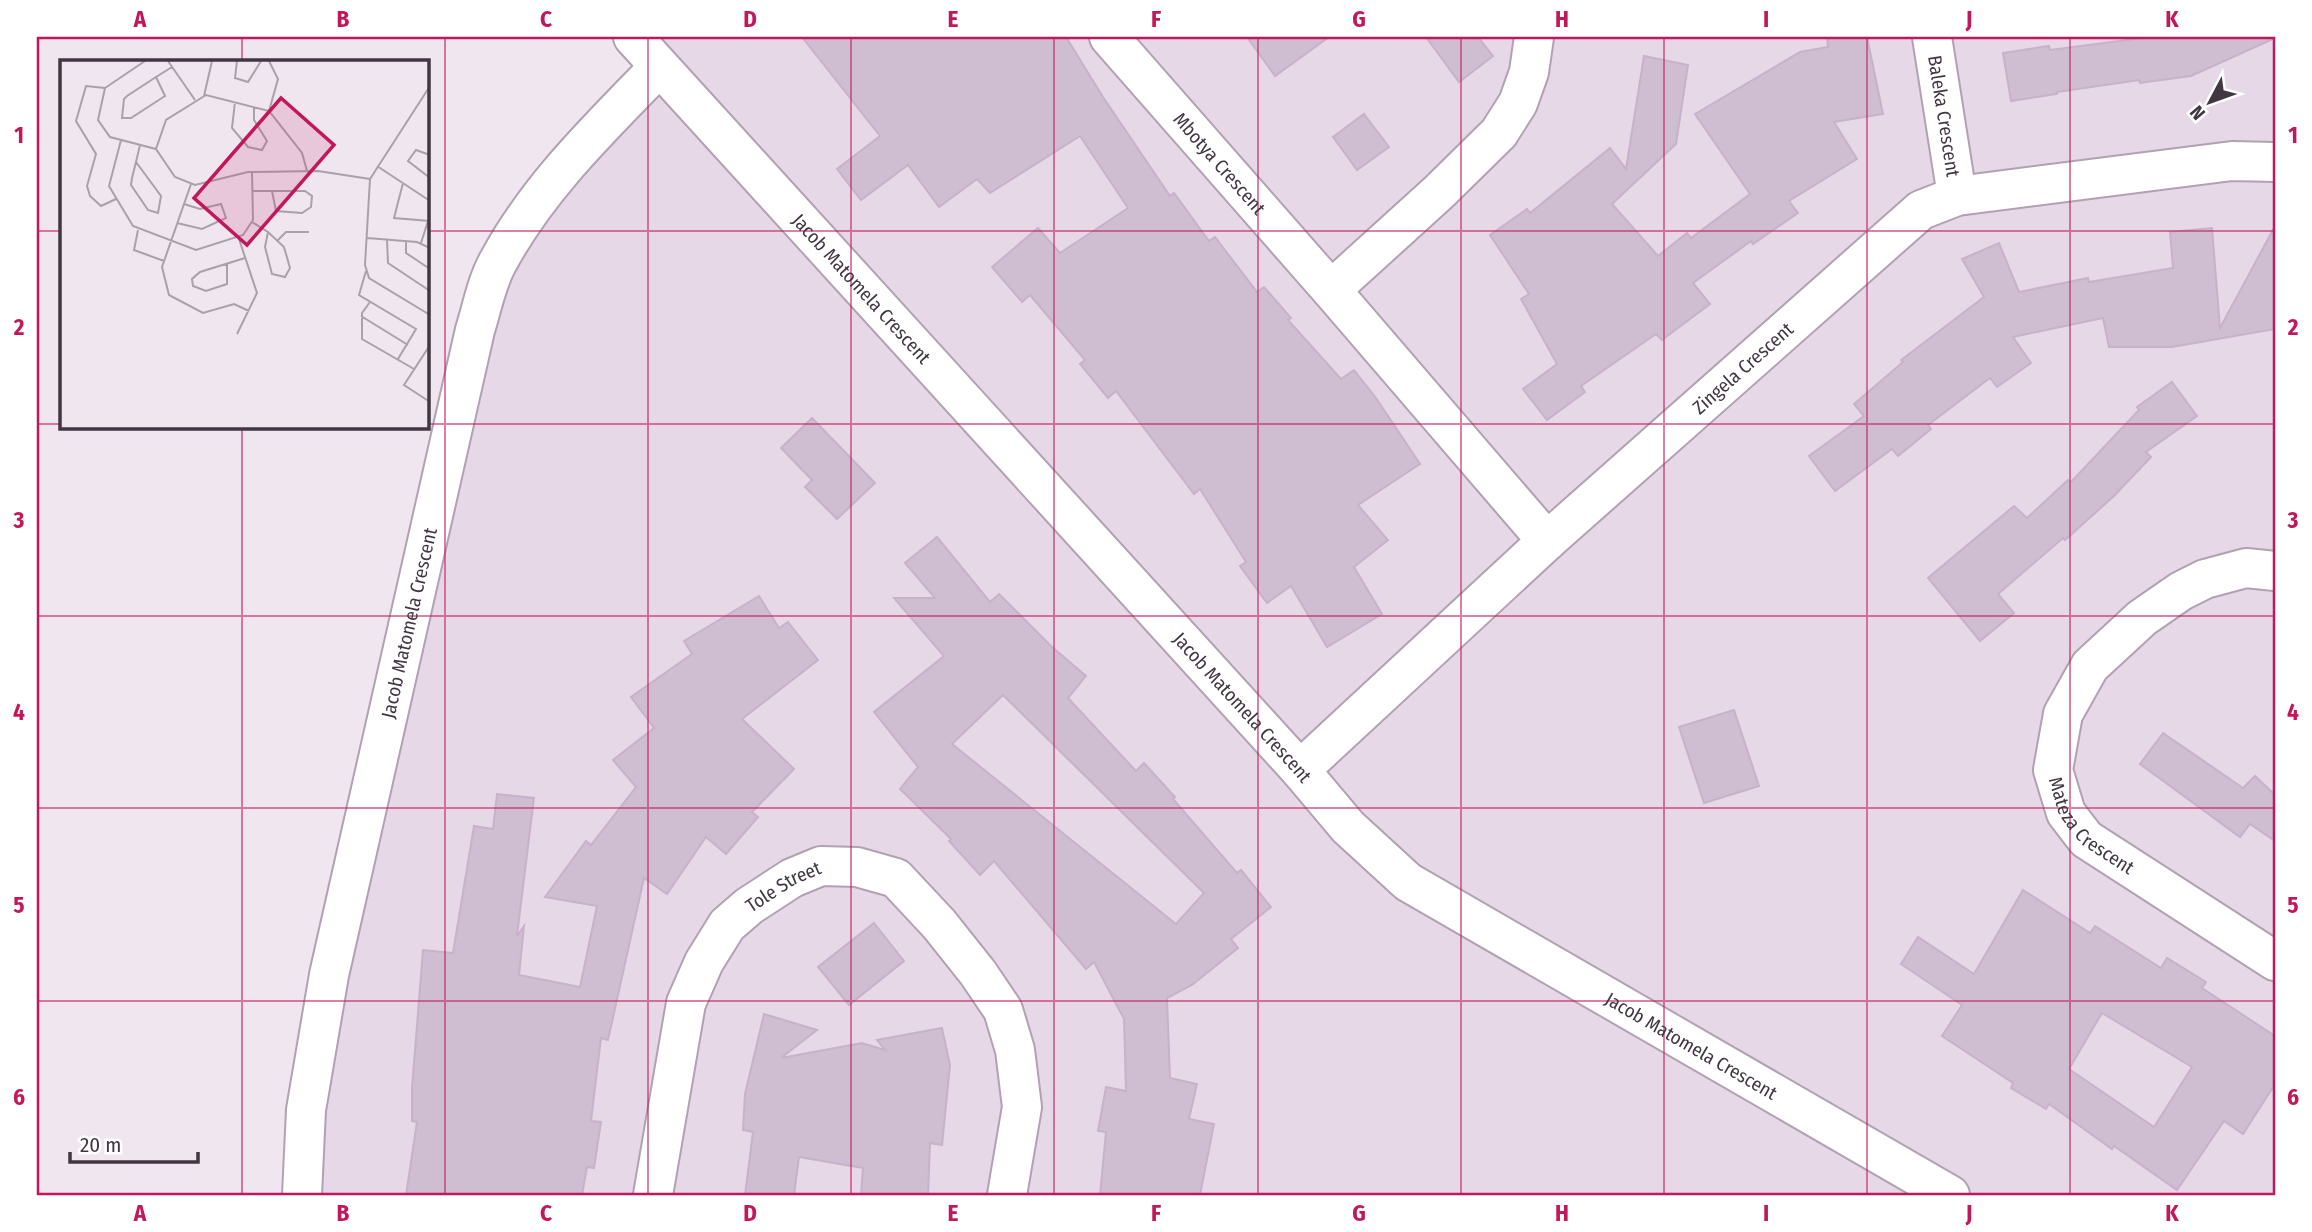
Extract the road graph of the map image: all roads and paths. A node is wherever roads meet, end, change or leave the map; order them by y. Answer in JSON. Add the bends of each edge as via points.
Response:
{"nodes":[{"id":1,"x":633,"y":37,"type":"edge"},
{"id":2,"x":1109,"y":37,"type":"edge"},
{"id":3,"x":1534,"y":37,"type":"edge"},
{"id":4,"x":1932,"y":37,"type":"edge"},
{"id":5,"x":659,"y":67,"type":"junction"},
{"id":6,"x":2275,"y":162,"type":"edge"},
{"id":7,"x":1957,"y":196,"type":"junction"},
{"id":8,"x":1331,"y":290,"type":"junction"},
{"id":9,"x":1547,"y":541,"type":"junction"},
{"id":10,"x":2275,"y":570,"type":"edge"},
{"id":11,"x":1300,"y":770,"type":"junction"},
{"id":12,"x":2275,"y":961,"type":"edge"},
{"id":13,"x":302,"y":1195,"type":"edge"},
{"id":14,"x":653,"y":1195,"type":"edge"},
{"id":15,"x":1007,"y":1195,"type":"edge"},
{"id":16,"x":1950,"y":1195,"type":"edge"}],
"edges":[{"from":1,"to":5,"type":"street","name":"Jacob Matomela Crescent"},
{"from":2,"to":8,"type":"street","name":"Mbotya Crescent"},
{"from":3,"to":8,"type":"street","via":[[1518,103],[1499,133]]},
{"from":4,"to":7,"type":"street","name":"Baleka Crescent"},
{"from":5,"to":11,"type":"street","name":"Jacob Matomela Crescent"},
{"from":5,"to":13,"type":"street","name":"Jacob Matomela Crescent","via":[[537,200],[497,261],[475,330],[329,975],[306,1110]]},
{"from":6,"to":7,"type":"street","name":"Zingela Crescent","via":[[2232,161]]},
{"from":7,"to":9,"type":"street","name":"Zingela Crescent","via":[[1921,210],[1889,236]]},
{"from":8,"to":9,"type":"street","name":"Mbotya Crescent"},
{"from":9,"to":11,"type":"street","name":"Zingela Crescent"},
{"from":10,"to":12,"type":"street","name":"Mateza Crescent","via":[[2246,568],[2205,579],[2171,598],[2116,640],[2090,666],[2063,714],[2053,770],[2066,813],[2086,839]]},
{"from":11,"to":16,"type":"street","name":"Jacob Matomela Crescent","via":[[1348,827],[1408,881]]},
{"from":14,"to":15,"type":"street","name":"Tole Street","via":[[686,1003],[704,962],[727,925],[749,906],[792,878],[821,866],[857,867],[896,878],[939,924],[1003,1010],[1016,1050],[1022,1107]]}]}
